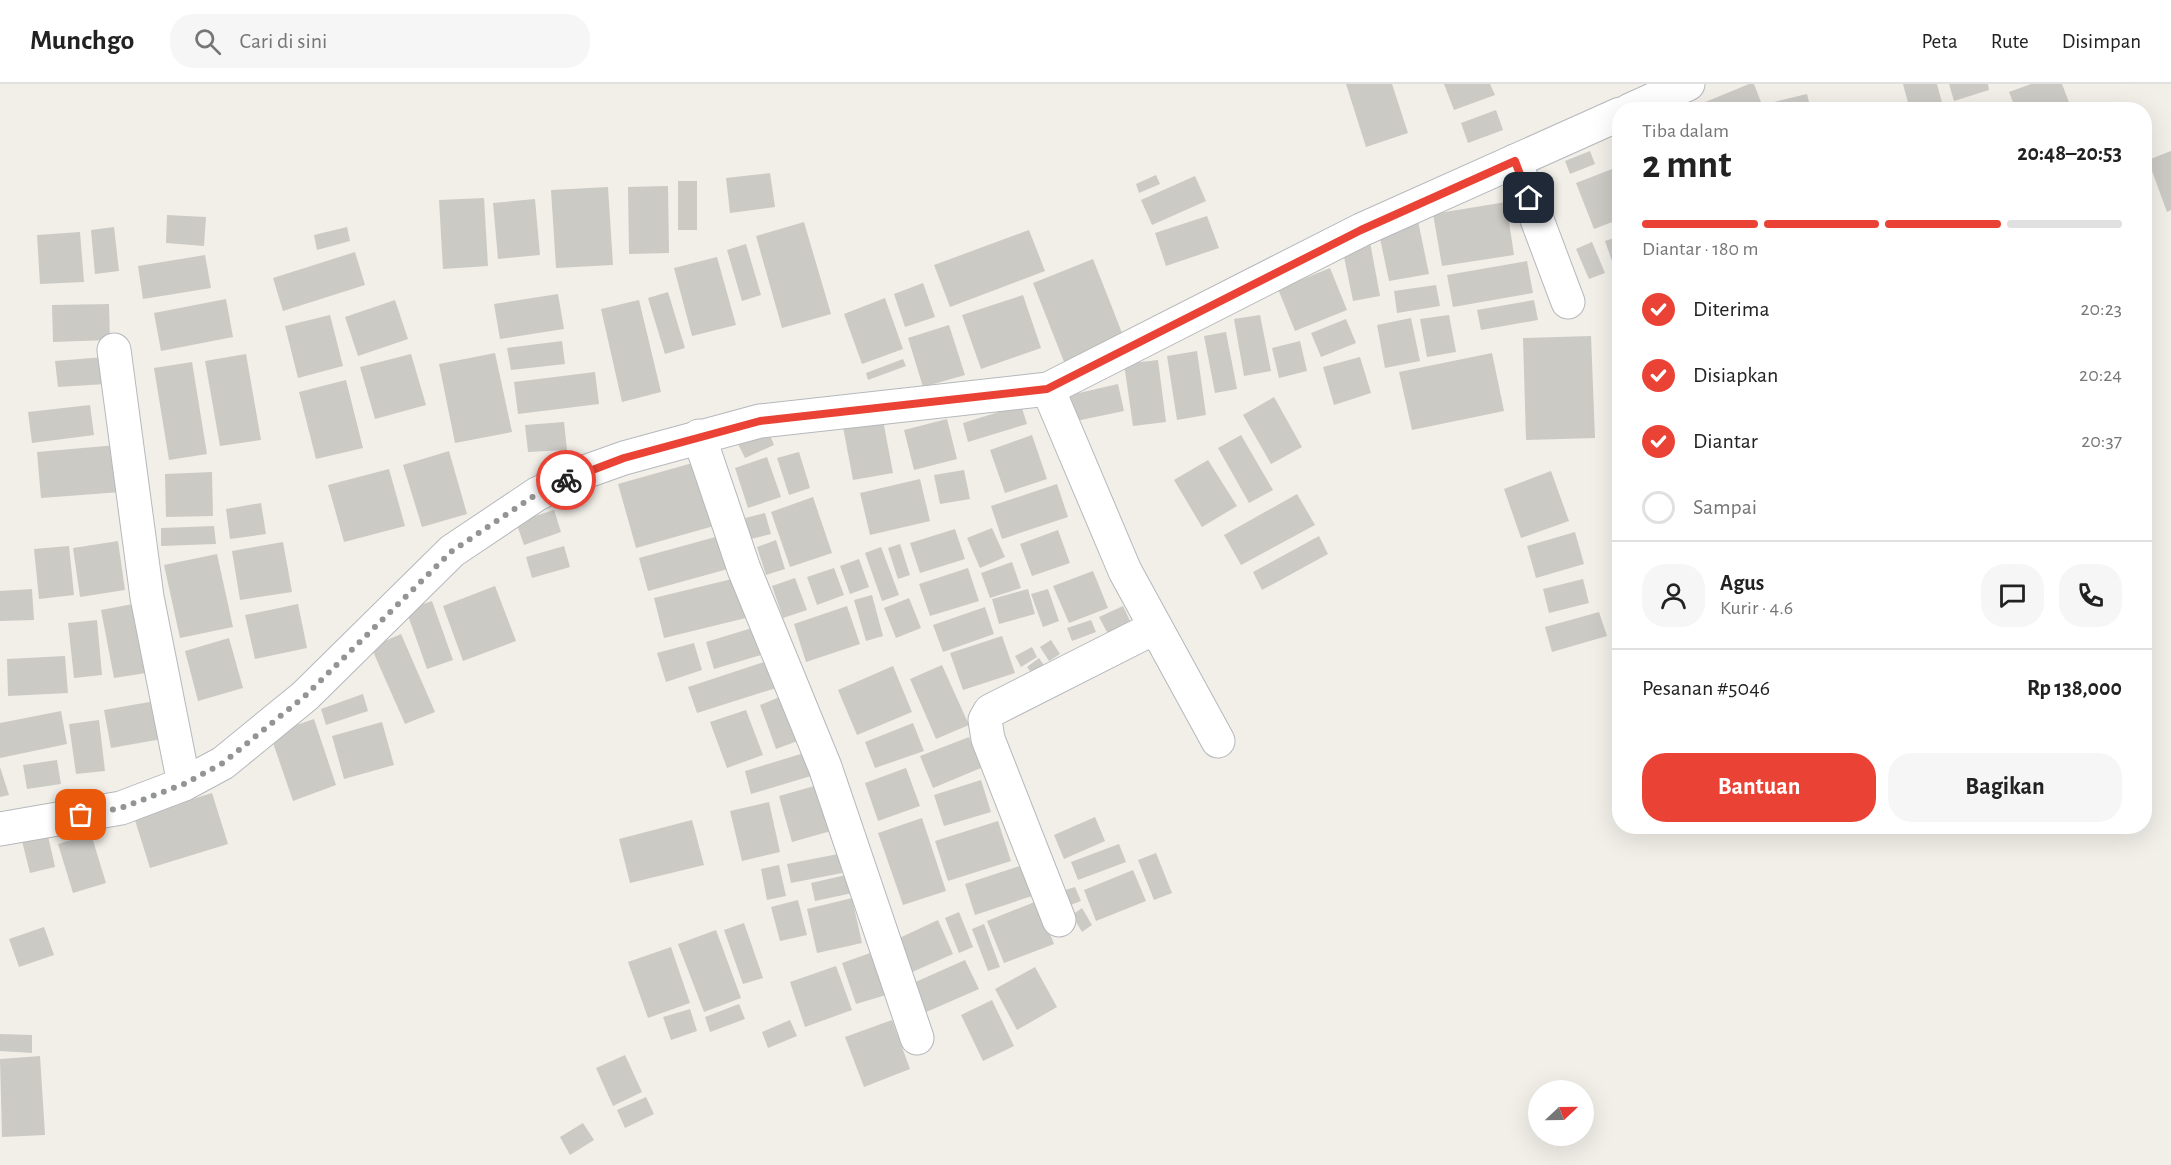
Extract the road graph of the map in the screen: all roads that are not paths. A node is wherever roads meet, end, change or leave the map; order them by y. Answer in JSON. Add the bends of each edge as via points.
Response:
{"nodes":[{"id":1,"x":1688,"y":84,"type":"edge"},
{"id":2,"x":1648,"y":102,"type":"edge"},
{"id":3,"x":1612,"y":118,"type":"edge"},
{"id":4,"x":1515,"y":161,"type":"junction"},
{"id":5,"x":1568,"y":302,"type":"dead end"},
{"id":6,"x":114,"y":350,"type":"dead end"},
{"id":7,"x":1047,"y":389,"type":"junction"},
{"id":8,"x":699,"y":436,"type":"junction"},
{"id":9,"x":1154,"y":628,"type":"junction"},
{"id":10,"x":1218,"y":741,"type":"dead end"},
{"id":11,"x":184,"y":784,"type":"junction"},
{"id":12,"x":0,"y":829,"type":"edge"},
{"id":13,"x":1059,"y":920,"type":"dead end"},
{"id":14,"x":917,"y":1038,"type":"dead end"}],
"edges":[{"from":1,"to":2,"type":"street"},
{"from":3,"to":4,"type":"street"},
{"from":4,"to":5,"type":"street"},
{"from":4,"to":7,"type":"street","via":[[1361,230]]},
{"from":6,"to":11,"type":"street","via":[[147,597]]},
{"from":7,"to":8,"type":"street","via":[[760,421]]},
{"from":7,"to":9,"type":"street","via":[[1125,571]]},
{"from":8,"to":11,"type":"street","via":[[579,474],[537,494],[452,551],[305,696],[223,763]]},
{"from":8,"to":14,"type":"street","via":[[744,569],[825,767]]},
{"from":9,"to":10,"type":"street"},
{"from":9,"to":13,"type":"street","via":[[999,706],[985,720],[988,739]]},
{"from":11,"to":12,"type":"street","via":[[121,808]]}]}
